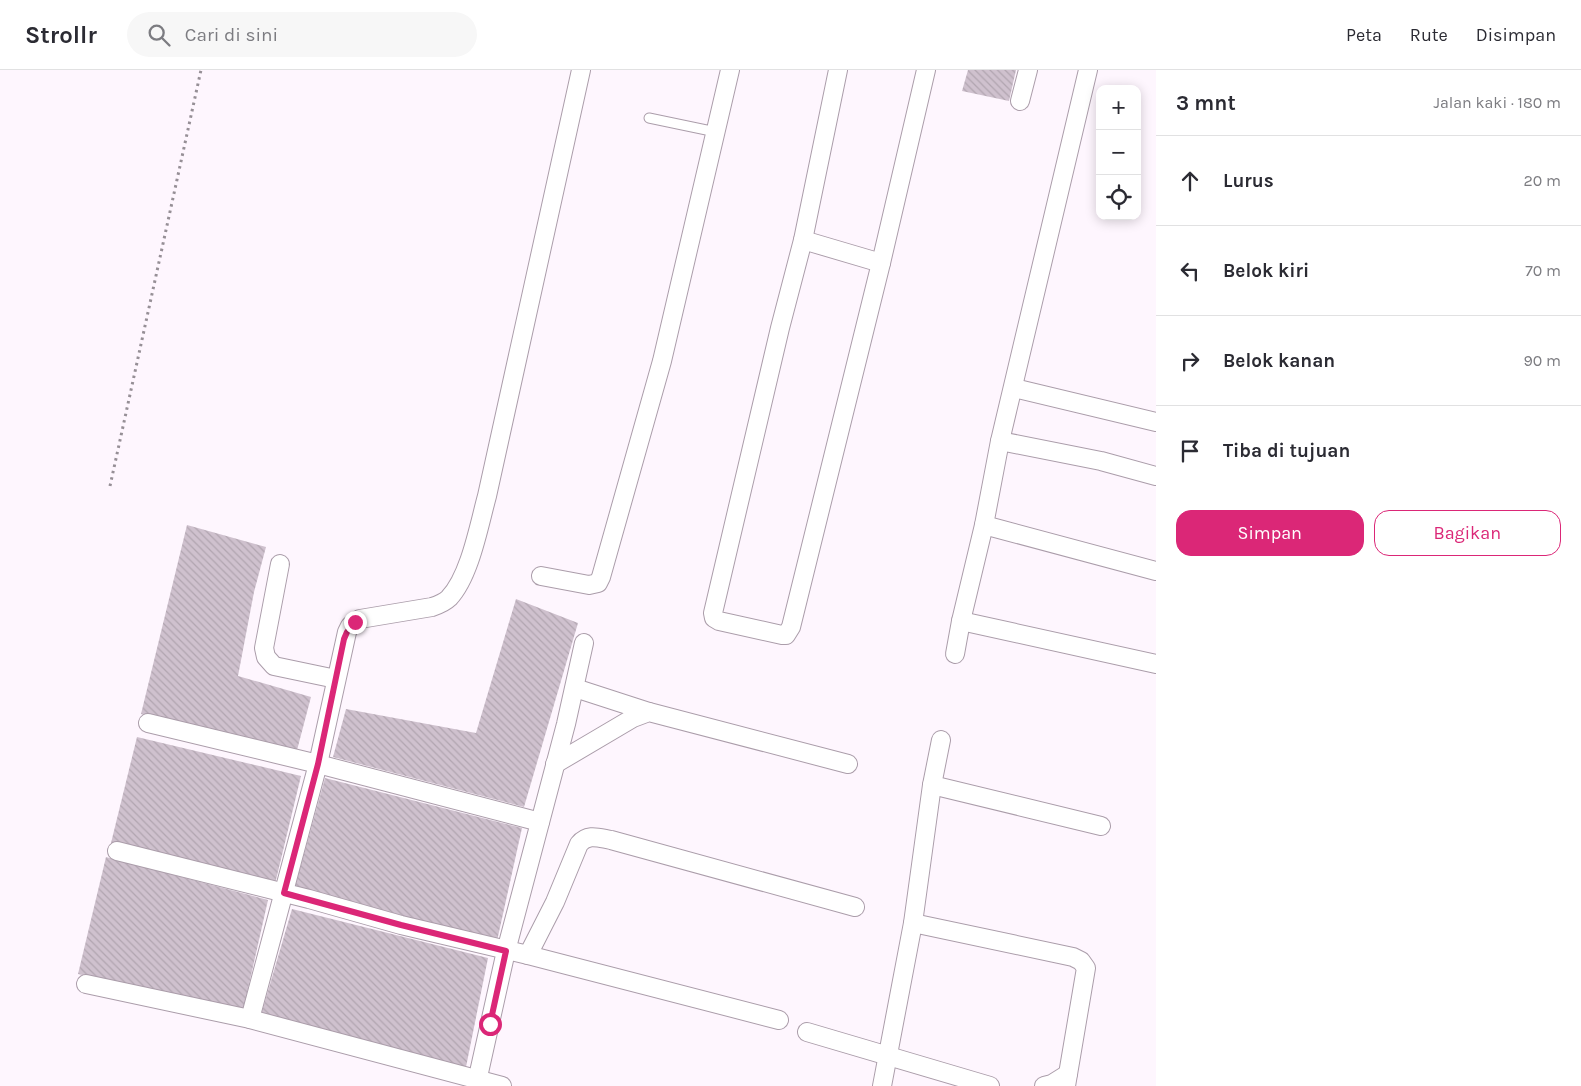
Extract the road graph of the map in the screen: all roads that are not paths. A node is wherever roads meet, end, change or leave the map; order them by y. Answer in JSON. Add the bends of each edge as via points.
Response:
{"nodes":[{"id":1,"x":581,"y":70,"type":"edge"},
{"id":2,"x":730,"y":70,"type":"edge"},
{"id":3,"x":838,"y":70,"type":"edge"},
{"id":4,"x":926,"y":70,"type":"edge"},
{"id":5,"x":1028,"y":70,"type":"edge"},
{"id":6,"x":1088,"y":70,"type":"edge"},
{"id":7,"x":1020,"y":101,"type":"dead end"},
{"id":8,"x":648,"y":118,"type":"dead end"},
{"id":9,"x":716,"y":132,"type":"junction"},
{"id":10,"x":803,"y":240,"type":"junction"},
{"id":11,"x":882,"y":263,"type":"junction"},
{"id":12,"x":1014,"y":388,"type":"junction"},
{"id":13,"x":1156,"y":422,"type":"edge"},
{"id":14,"x":1000,"y":441,"type":"junction"},
{"id":15,"x":1156,"y":476,"type":"edge"},
{"id":16,"x":984,"y":525,"type":"junction"},
{"id":17,"x":280,"y":564,"type":"dead end"},
{"id":18,"x":1156,"y":571,"type":"edge"},
{"id":19,"x":542,"y":576,"type":"dead end"},
{"id":20,"x":961,"y":621,"type":"junction"},
{"id":21,"x":584,"y":643,"type":"dead end"},
{"id":22,"x":955,"y":654,"type":"dead end"},
{"id":23,"x":1156,"y":664,"type":"edge"},
{"id":24,"x":336,"y":679,"type":"junction"},
{"id":25,"x":575,"y":688,"type":"junction"},
{"id":26,"x":649,"y":712,"type":"junction"},
{"id":27,"x":148,"y":723,"type":"dead end"},
{"id":28,"x":941,"y":740,"type":"dead end"},
{"id":29,"x":318,"y":764,"type":"junction"},
{"id":30,"x":555,"y":764,"type":"junction"},
{"id":31,"x":848,"y":764,"type":"dead end"},
{"id":32,"x":932,"y":785,"type":"junction"},
{"id":33,"x":540,"y":822,"type":"junction"},
{"id":34,"x":1100,"y":826,"type":"dead end"},
{"id":35,"x":117,"y":851,"type":"dead end"},
{"id":36,"x":284,"y":893,"type":"junction"},
{"id":37,"x":856,"y":907,"type":"dead end"},
{"id":38,"x":913,"y":923,"type":"junction"},
{"id":39,"x":506,"y":951,"type":"junction"},
{"id":40,"x":528,"y":955,"type":"junction"},
{"id":41,"x":86,"y":984,"type":"dead end"},
{"id":42,"x":250,"y":1019,"type":"junction"},
{"id":43,"x":779,"y":1020,"type":"dead end"},
{"id":44,"x":807,"y":1032,"type":"dead end"},
{"id":45,"x":888,"y":1056,"type":"junction"},
{"id":46,"x":1067,"y":1080,"type":"edge"},
{"id":47,"x":476,"y":1082,"type":"edge"},
{"id":48,"x":502,"y":1086,"type":"edge"},
{"id":49,"x":882,"y":1086,"type":"edge"},
{"id":50,"x":990,"y":1086,"type":"edge"},
{"id":51,"x":1044,"y":1086,"type":"edge"}],
"edges":[{"from":1,"to":24,"type":"street","via":[[487,496],[463,574],[448,599],[432,608],[355,622],[344,639]]},
{"from":2,"to":9,"type":"street"},
{"from":3,"to":10,"type":"street"},
{"from":4,"to":11,"type":"street"},
{"from":5,"to":7,"type":"street"},
{"from":6,"to":12,"type":"street"},
{"from":8,"to":9,"type":"lane"},
{"from":9,"to":19,"type":"street","via":[[662,361],[601,577],[598,583],[589,585]]},
{"from":10,"to":11,"type":"street"},
{"from":10,"to":11,"type":"street","via":[[716,598],[713,613],[719,621],[782,635],[786,635],[791,627]]},
{"from":12,"to":13,"type":"street"},
{"from":12,"to":14,"type":"street"},
{"from":14,"to":15,"type":"street","via":[[1101,461]]},
{"from":14,"to":16,"type":"street"},
{"from":16,"to":18,"type":"street"},
{"from":16,"to":20,"type":"street"},
{"from":17,"to":24,"type":"street","via":[[264,648],[266,657],[274,666]]},
{"from":20,"to":22,"type":"street"},
{"from":20,"to":23,"type":"street"},
{"from":21,"to":25,"type":"street"},
{"from":24,"to":29,"type":"street"},
{"from":25,"to":26,"type":"street"},
{"from":25,"to":30,"type":"street"},
{"from":26,"to":30,"type":"street"},
{"from":26,"to":31,"type":"street"},
{"from":27,"to":29,"type":"street"},
{"from":28,"to":32,"type":"street"},
{"from":29,"to":33,"type":"street"},
{"from":29,"to":36,"type":"street"},
{"from":30,"to":33,"type":"street"},
{"from":32,"to":34,"type":"street"},
{"from":32,"to":38,"type":"street"},
{"from":33,"to":39,"type":"street"},
{"from":35,"to":36,"type":"street"},
{"from":36,"to":39,"type":"street"},
{"from":36,"to":42,"type":"street"},
{"from":37,"to":40,"type":"street","via":[[590,836],[579,844]]},
{"from":38,"to":45,"type":"street"},
{"from":38,"to":46,"type":"street","via":[[1081,961],[1086,968]]},
{"from":39,"to":40,"type":"street"},
{"from":39,"to":47,"type":"street"},
{"from":40,"to":43,"type":"street"},
{"from":41,"to":42,"type":"street"},
{"from":42,"to":47,"type":"street"},
{"from":44,"to":45,"type":"street"},
{"from":45,"to":49,"type":"street"},
{"from":45,"to":50,"type":"street"},
{"from":46,"to":51,"type":"street"},
{"from":47,"to":48,"type":"street"}]}
